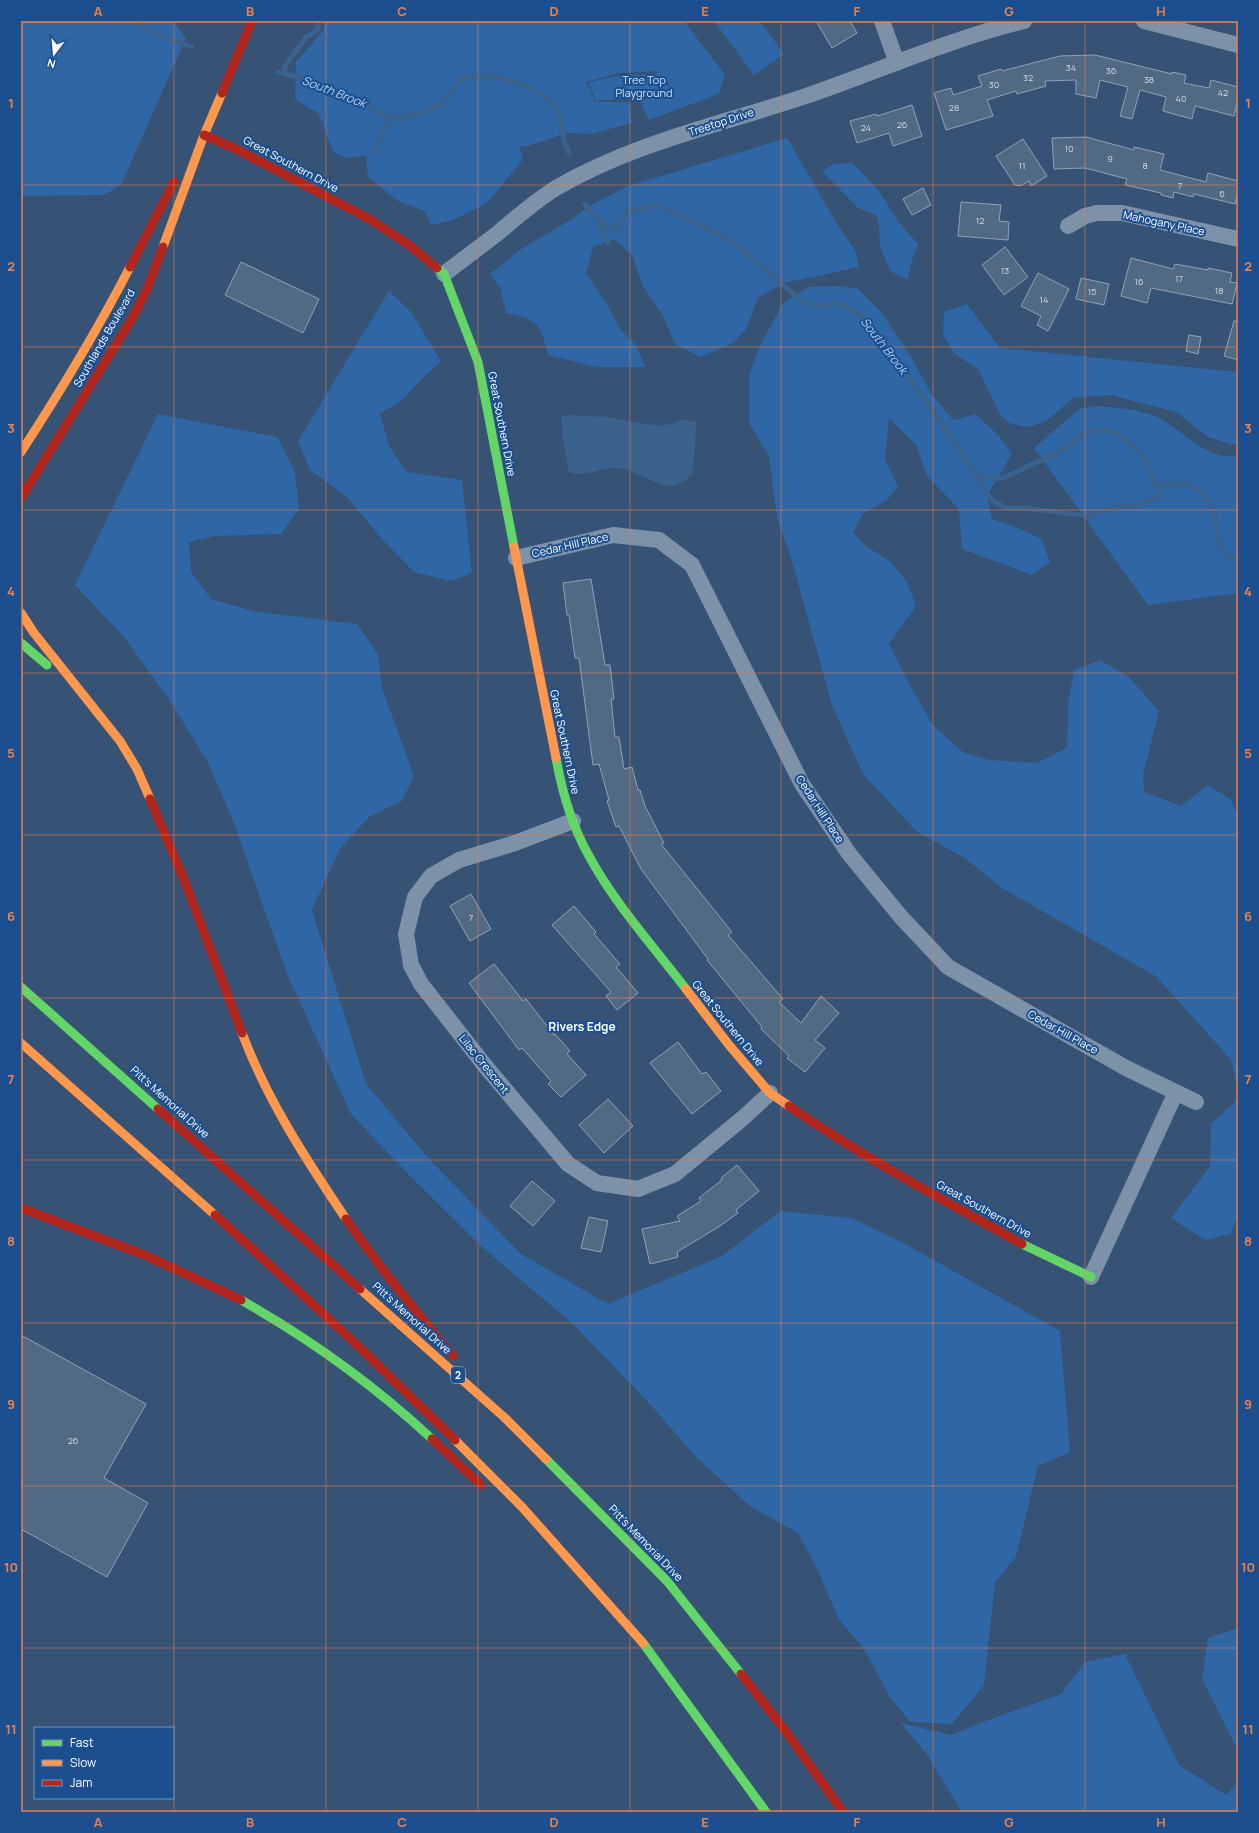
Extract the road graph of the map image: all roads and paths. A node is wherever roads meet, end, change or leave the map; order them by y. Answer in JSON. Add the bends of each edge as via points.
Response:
{"nodes":[{"id":1,"x":252,"y":21,"type":"edge"},
{"id":2,"x":882,"y":21,"type":"edge"},
{"id":3,"x":1024,"y":21,"type":"edge"},
{"id":4,"x":1144,"y":21,"type":"edge"},
{"id":5,"x":1238,"y":45,"type":"edge"},
{"id":6,"x":897,"y":63,"type":"junction"},
{"id":7,"x":204,"y":135,"type":"junction"},
{"id":8,"x":1068,"y":226,"type":"dead end"},
{"id":9,"x":1238,"y":240,"type":"edge"},
{"id":10,"x":444,"y":274,"type":"junction"},
{"id":11,"x":21,"y":452,"type":"edge"},
{"id":12,"x":21,"y":498,"type":"edge"},
{"id":13,"x":516,"y":558,"type":"junction"},
{"id":14,"x":21,"y":613,"type":"edge"},
{"id":15,"x":21,"y":643,"type":"edge"},
{"id":16,"x":92,"y":704,"type":"junction"},
{"id":17,"x":573,"y":821,"type":"junction"},
{"id":18,"x":21,"y":986,"type":"edge"},
{"id":19,"x":21,"y":1043,"type":"edge"},
{"id":20,"x":1176,"y":1092,"type":"junction"},
{"id":21,"x":770,"y":1093,"type":"junction"},
{"id":22,"x":1196,"y":1102,"type":"dead end"},
{"id":23,"x":21,"y":1208,"type":"edge"},
{"id":24,"x":1091,"y":1277,"type":"joint"},
{"id":25,"x":505,"y":1418,"type":"junction"},
{"id":26,"x":490,"y":1493,"type":"dead end"},
{"id":27,"x":530,"y":1531,"type":"dead end"},
{"id":28,"x":606,"y":1601,"type":"junction"},
{"id":29,"x":766,"y":1812,"type":"edge"},
{"id":30,"x":843,"y":1812,"type":"edge"}],
"edges":[{"from":1,"to":7,"type":"main road","name":"Southlands Boulevard"},
{"from":2,"to":6,"type":"street"},
{"from":3,"to":6,"type":"street","name":"Treetop Drive"},
{"from":4,"to":5,"type":"street"},
{"from":6,"to":10,"type":"street","name":"Treetop Drive","via":[[638,150],[592,169],[556,188],[525,209]]},
{"from":7,"to":10,"type":"main road","name":"Great Southern Drive","via":[[234,148],[371,220]]},
{"from":7,"to":11,"type":"main road","name":"Southlands Boulevard","via":[[179,173],[110,306],[62,389]]},
{"from":7,"to":12,"type":"main road","name":"Southlands Boulevard","via":[[158,261],[133,316]]},
{"from":8,"to":9,"type":"street","name":"Mahogany Place","via":[[1085,216],[1097,213],[1122,213]]},
{"from":10,"to":13,"type":"main road","name":"Great Southern Drive","via":[[478,362]]},
{"from":13,"to":17,"type":"main road","name":"Great Southern Drive","via":[[561,786]]},
{"from":13,"to":20,"type":"street","name":"Cedar Hill Place","via":[[613,535],[659,540],[692,565],[802,784],[850,855],[901,917],[948,967],[1126,1068]]},
{"from":14,"to":16,"type":"main road","via":[[34,633]]},
{"from":15,"to":16,"type":"main road"},
{"from":16,"to":25,"type":"main road","via":[[137,769],[185,882],[248,1049],[290,1130],[365,1248]]},
{"from":17,"to":21,"type":"main road","name":"Great Southern Drive","via":[[589,856],[620,904],[729,1045]]},
{"from":17,"to":21,"type":"street","name":"Lilac Crescent","via":[[515,843],[459,860],[431,876],[415,897],[406,934],[410,965],[421,984],[486,1067],[568,1164],[597,1183],[638,1189],[675,1174]]},
{"from":18,"to":25,"type":"main road","name":"Pitt's Memorial Drive","number":"2"},
{"from":19,"to":28,"type":"main road","via":[[185,1187],[360,1348],[522,1507]]},
{"from":20,"to":22,"type":"street","name":"Cedar Hill Place"},
{"from":20,"to":24,"type":"street"},
{"from":21,"to":24,"type":"main road","name":"Great Southern Drive","via":[[831,1135],[895,1174],[1037,1252]]},
{"from":23,"to":26,"type":"main road","via":[[157,1259],[268,1315],[333,1358],[397,1408]]},
{"from":25,"to":30,"type":"main road","name":"Pitt's Memorial Drive","number":"2","via":[[667,1581],[787,1732]]},
{"from":27,"to":28,"type":"main road"},
{"from":28,"to":29,"type":"main road","via":[[650,1651]]}]}
